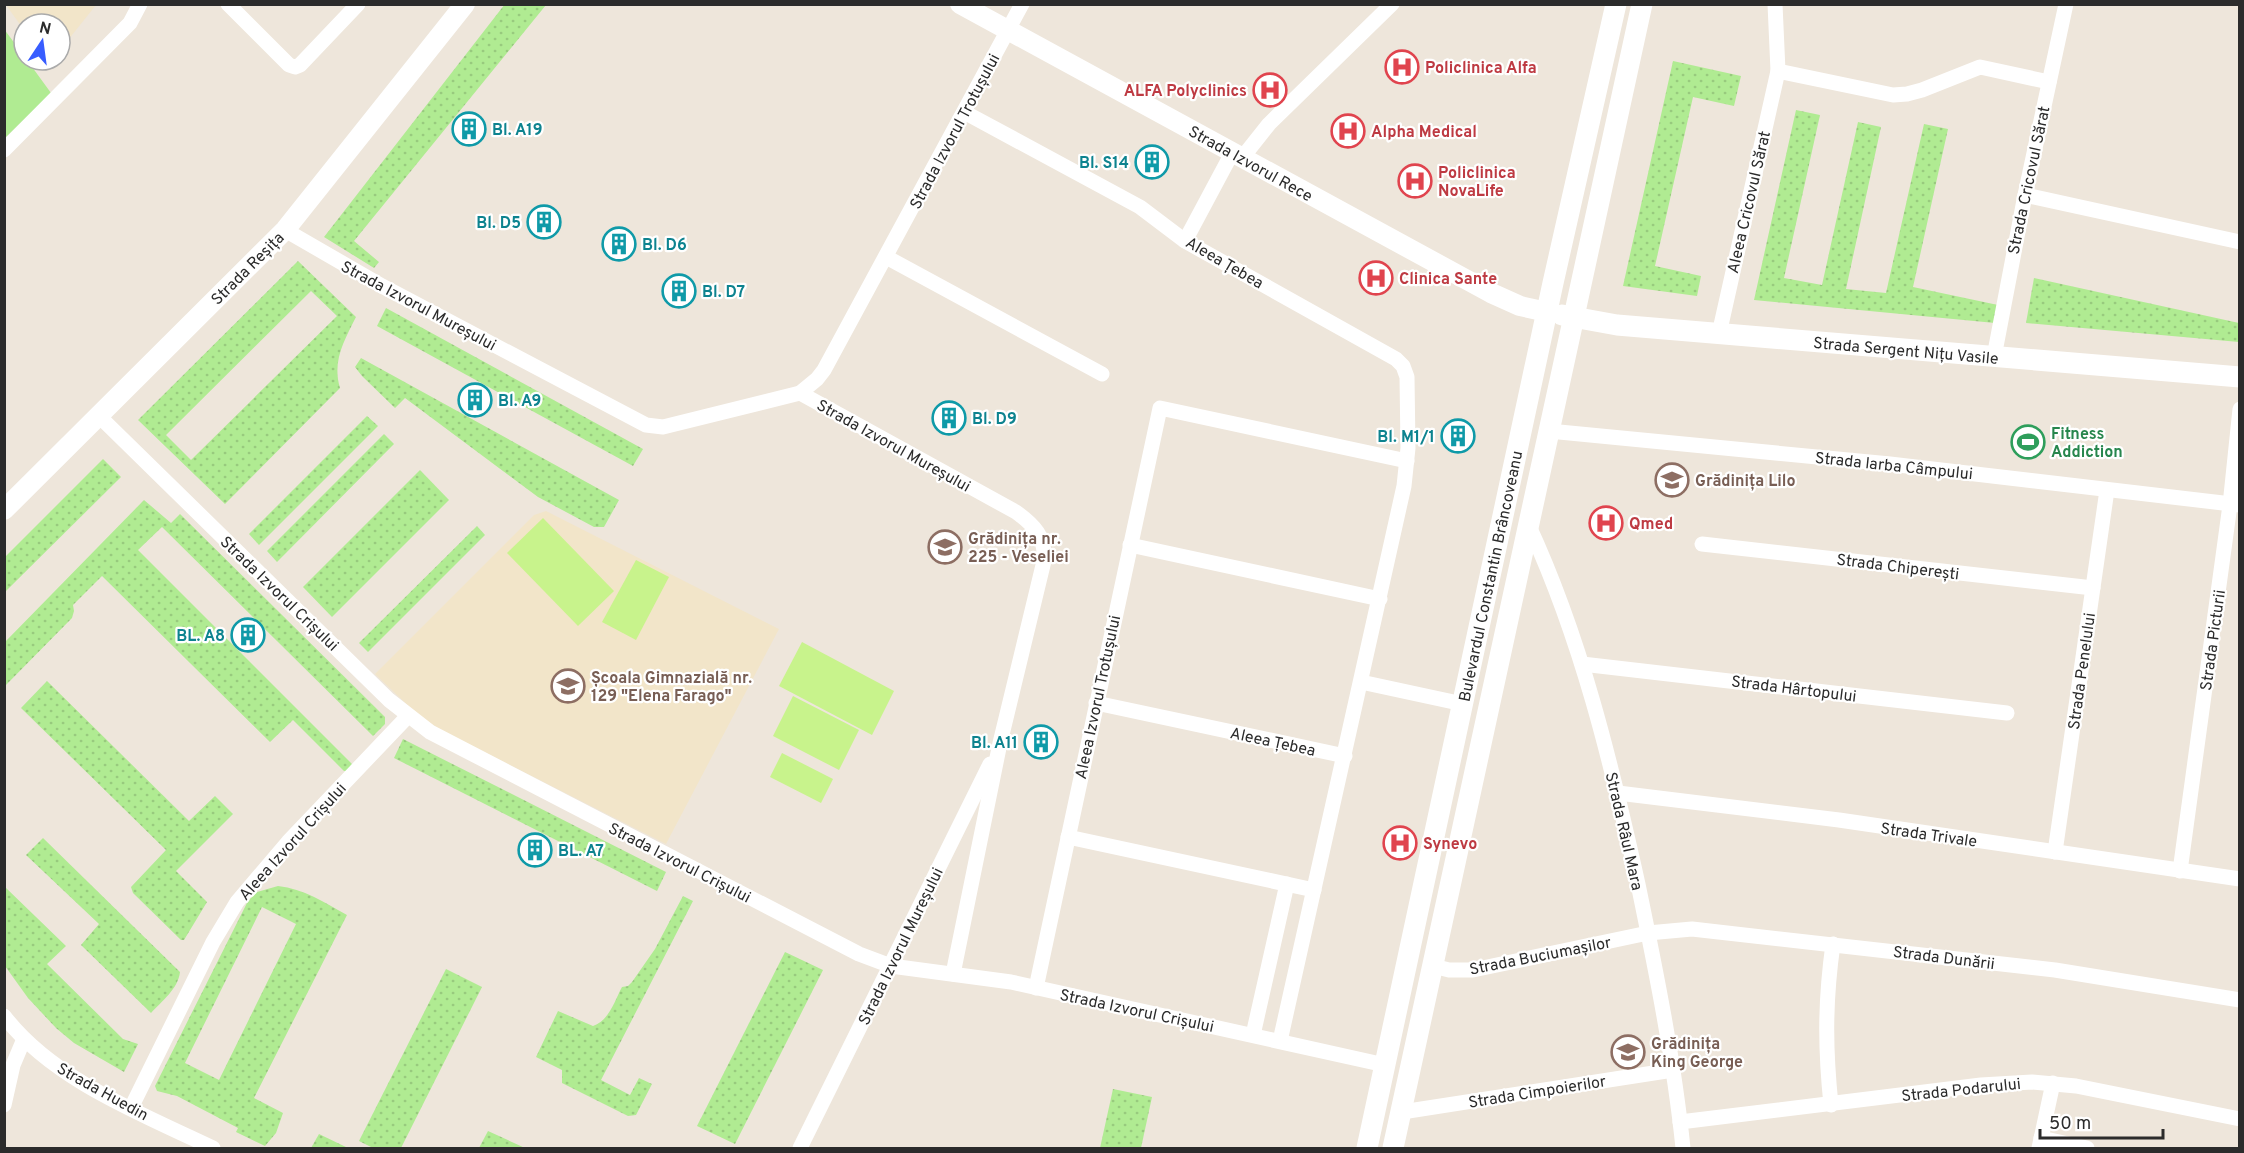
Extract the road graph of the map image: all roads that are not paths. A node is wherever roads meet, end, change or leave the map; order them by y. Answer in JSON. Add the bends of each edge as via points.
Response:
{"nodes":[{"id":1,"x":140,"y":4,"type":"edge"},
{"id":2,"x":228,"y":4,"type":"edge"},
{"id":3,"x":358,"y":4,"type":"edge"},
{"id":4,"x":465,"y":4,"type":"edge"},
{"id":5,"x":960,"y":4,"type":"edge"},
{"id":6,"x":1022,"y":4,"type":"edge"},
{"id":7,"x":1392,"y":4,"type":"edge"},
{"id":8,"x":1616,"y":4,"type":"edge"},
{"id":9,"x":1642,"y":4,"type":"edge"},
{"id":10,"x":1775,"y":4,"type":"edge"},
{"id":11,"x":2066,"y":4,"type":"edge"},
{"id":12,"x":1008,"y":31,"type":"junction"},
{"id":13,"x":1778,"y":70,"type":"junction"},
{"id":14,"x":2049,"y":82,"type":"junction"},
{"id":15,"x":964,"y":111,"type":"junction"},
{"id":16,"x":4,"y":150,"type":"edge"},
{"id":17,"x":1237,"y":156,"type":"junction"},
{"id":18,"x":2025,"y":195,"type":"junction"},
{"id":19,"x":285,"y":230,"type":"junction"},
{"id":20,"x":1185,"y":241,"type":"junction"},
{"id":21,"x":2240,"y":242,"type":"edge"},
{"id":22,"x":886,"y":257,"type":"junction"},
{"id":23,"x":1547,"y":312,"type":"junction"},
{"id":24,"x":1573,"y":318,"type":"junction"},
{"id":25,"x":1719,"y":334,"type":"junction"},
{"id":26,"x":1994,"y":357,"type":"junction"},
{"id":27,"x":1102,"y":374,"type":"dead end"},
{"id":28,"x":2240,"y":377,"type":"edge"},
{"id":29,"x":800,"y":393,"type":"junction"},
{"id":30,"x":2240,"y":409,"type":"edge"},
{"id":31,"x":99,"y":416,"type":"junction"},
{"id":32,"x":1549,"y":431,"type":"junction"},
{"id":33,"x":1407,"y":461,"type":"junction"},
{"id":34,"x":2107,"y":490,"type":"junction"},
{"id":35,"x":2235,"y":505,"type":"edge"},
{"id":36,"x":4,"y":510,"type":"edge"},
{"id":37,"x":1528,"y":524,"type":"junction"},
{"id":38,"x":1702,"y":544,"type":"dead end"},
{"id":39,"x":1130,"y":545,"type":"junction"},
{"id":40,"x":2093,"y":588,"type":"junction"},
{"id":41,"x":1380,"y":599,"type":"junction"},
{"id":42,"x":1582,"y":664,"type":"junction"},
{"id":43,"x":1361,"y":682,"type":"junction"},
{"id":44,"x":1096,"y":704,"type":"junction"},
{"id":45,"x":1463,"y":704,"type":"junction"},
{"id":46,"x":2007,"y":713,"type":"dead end"},
{"id":47,"x":408,"y":716,"type":"junction"},
{"id":48,"x":1000,"y":743,"type":"junction"},
{"id":49,"x":1345,"y":756,"type":"junction"},
{"id":50,"x":1618,"y":793,"type":"junction"},
{"id":51,"x":1068,"y":837,"type":"junction"},
{"id":52,"x":2055,"y":852,"type":"junction"},
{"id":53,"x":2180,"y":871,"type":"junction"},
{"id":54,"x":2240,"y":879,"type":"edge"},
{"id":55,"x":1287,"y":884,"type":"junction"},
{"id":56,"x":1314,"y":890,"type":"junction"},
{"id":57,"x":1648,"y":933,"type":"junction"},
{"id":58,"x":1833,"y":944,"type":"junction"},
{"id":59,"x":891,"y":966,"type":"junction"},
{"id":60,"x":1433,"y":966,"type":"junction"},
{"id":61,"x":953,"y":974,"type":"junction"},
{"id":62,"x":1036,"y":988,"type":"junction"},
{"id":63,"x":2240,"y":1000,"type":"edge"},
{"id":64,"x":4,"y":1016,"type":"edge"},
{"id":65,"x":1252,"y":1035,"type":"junction"},
{"id":66,"x":24,"y":1039,"type":"junction"},
{"id":67,"x":1280,"y":1041,"type":"junction"},
{"id":68,"x":1385,"y":1065,"type":"junction"},
{"id":69,"x":1673,"y":1070,"type":"junction"},
{"id":70,"x":2053,"y":1083,"type":"junction"},
{"id":71,"x":4,"y":1105,"type":"edge"},
{"id":72,"x":1831,"y":1105,"type":"junction"},
{"id":73,"x":131,"y":1108,"type":"junction"},
{"id":74,"x":1402,"y":1112,"type":"junction"},
{"id":75,"x":2240,"y":1119,"type":"edge"},
{"id":76,"x":1680,"y":1122,"type":"junction"},
{"id":77,"x":2040,"y":1143,"type":"edge"},
{"id":78,"x":213,"y":1149,"type":"edge"},
{"id":79,"x":800,"y":1149,"type":"edge"},
{"id":80,"x":1367,"y":1149,"type":"edge"},
{"id":81,"x":1394,"y":1149,"type":"edge"},
{"id":82,"x":1683,"y":1149,"type":"edge"},
{"id":83,"x":2087,"y":1149,"type":"edge"}],
"edges":[{"from":1,"to":16,"type":"street","via":[[130,23]]},
{"from":2,"to":3,"type":"street","via":[[295,67]]},
{"from":4,"to":19,"type":"street","name":"Strada Reșița"},
{"from":5,"to":12,"type":"street","name":"Strada Izvorul Rece"},
{"from":6,"to":12,"type":"street","name":"Strada Izvorul Trotușului"},
{"from":7,"to":17,"type":"street"},
{"from":8,"to":23,"type":"main road","name":"Bulevardul Constantin Brâncoveanu"},
{"from":9,"to":24,"type":"main road","name":"Bulevardul Constantin Brâncoveanu"},
{"from":10,"to":13,"type":"street","name":"Aleea Cricovul Sărat"},
{"from":11,"to":14,"type":"street","name":"Strada Cricovul Sărat"},
{"from":12,"to":15,"type":"street","name":"Strada Izvorul Trotușului"},
{"from":12,"to":17,"type":"street","name":"Strada Izvorul Rece"},
{"from":13,"to":14,"type":"street","via":[[1893,95],[1922,90],[1980,67]]},
{"from":13,"to":25,"type":"street","name":"Aleea Cricovul Sărat"},
{"from":14,"to":18,"type":"street","name":"Strada Cricovul Sărat"},
{"from":15,"to":20,"type":"street","name":"Aleea Țebea","via":[[1140,207]]},
{"from":15,"to":22,"type":"street","name":"Strada Izvorul Trotușului"},
{"from":17,"to":20,"type":"street"},
{"from":17,"to":23,"type":"street","name":"Strada Izvorul Rece","via":[[1491,293]]},
{"from":18,"to":21,"type":"street"},
{"from":18,"to":26,"type":"street","name":"Strada Cricovul Sărat"},
{"from":19,"to":29,"type":"street","name":"Strada Izvorul Mureșului","via":[[646,425],[663,427]]},
{"from":19,"to":31,"type":"street","name":"Strada Reșița"},
{"from":20,"to":33,"type":"street","name":"Aleea Țebea","via":[[1396,359],[1407,376]]},
{"from":22,"to":27,"type":"street"},
{"from":22,"to":29,"type":"street","name":"Strada Izvorul Trotușului","via":[[824,370]]},
{"from":23,"to":24,"type":"main road","name":"Strada Sergent Nițu Vasile"},
{"from":23,"to":45,"type":"main road","name":"Bulevardul Constantin Brâncoveanu"},
{"from":24,"to":25,"type":"main road","name":"Strada Sergent Nițu Vasile"},
{"from":24,"to":32,"type":"main road","name":"Bulevardul Constantin Brâncoveanu"},
{"from":25,"to":26,"type":"main road","name":"Strada Sergent Nițu Vasile"},
{"from":26,"to":28,"type":"main road","name":"Strada Sergent Nițu Vasile"},
{"from":29,"to":48,"type":"street","name":"Strada Izvorul Mureșului","via":[[1016,512],[1042,537],[1044,561]]},
{"from":30,"to":35,"type":"street","name":"Strada Picturii"},
{"from":31,"to":36,"type":"street","name":"Strada Reșița"},
{"from":31,"to":47,"type":"street","name":"Strada Izvorul Crișului"},
{"from":32,"to":34,"type":"street","name":"Strada Iarba Câmpului","via":[[1890,464]]},
{"from":32,"to":37,"type":"main road","name":"Bulevardul Constantin Brâncoveanu"},
{"from":33,"to":39,"type":"street","name":"Aleea Izvorul Trotușului","via":[[1160,408]]},
{"from":33,"to":41,"type":"street","name":"Aleea Țebea"},
{"from":34,"to":35,"type":"street","name":"Strada Iarba Câmpului"},
{"from":34,"to":40,"type":"street","name":"Strada Penelului"},
{"from":35,"to":53,"type":"street","name":"Strada Picturii"},
{"from":37,"to":42,"type":"street","name":"Strada Râul Mara"},
{"from":37,"to":60,"type":"main road","name":"Bulevardul Constantin Brâncoveanu"},
{"from":38,"to":40,"type":"street","name":"Strada Chiperești"},
{"from":39,"to":41,"type":"street"},
{"from":39,"to":44,"type":"street","name":"Aleea Izvorul Trotușului"},
{"from":40,"to":52,"type":"street","name":"Strada Penelului"},
{"from":41,"to":43,"type":"street","name":"Aleea Țebea"},
{"from":42,"to":46,"type":"street","name":"Strada Hârtopului"},
{"from":42,"to":50,"type":"street","name":"Strada Râul Mara"},
{"from":43,"to":45,"type":"street"},
{"from":43,"to":49,"type":"street","name":"Aleea Țebea"},
{"from":44,"to":49,"type":"street","name":"Aleea Țebea"},
{"from":44,"to":51,"type":"street","name":"Aleea Izvorul Trotușului"},
{"from":45,"to":68,"type":"main road","name":"Bulevardul Constantin Brâncoveanu"},
{"from":47,"to":59,"type":"street","name":"Strada Izvorul Crișului","via":[[430,732],[751,899]]},
{"from":47,"to":73,"type":"street","name":"Aleea Izvorul Crișului","via":[[288,842],[237,902]]},
{"from":48,"to":59,"type":"street","name":"Strada Izvorul Mureșului"},
{"from":48,"to":61,"type":"street","name":"Strada Izvorul Mureșului"},
{"from":49,"to":56,"type":"street","name":"Aleea Țebea"},
{"from":50,"to":52,"type":"street","name":"Strada Trivale"},
{"from":50,"to":57,"type":"street","name":"Strada Râul Mara"},
{"from":51,"to":55,"type":"street"},
{"from":51,"to":62,"type":"street","name":"Aleea Izvorul Trotușului"},
{"from":52,"to":53,"type":"street","name":"Strada Trivale"},
{"from":53,"to":54,"type":"street","name":"Strada Trivale"},
{"from":55,"to":56,"type":"street"},
{"from":55,"to":65,"type":"street"},
{"from":56,"to":67,"type":"street","name":"Aleea Țebea"},
{"from":57,"to":58,"type":"street","name":"Strada Dunării","via":[[1692,928]]},
{"from":57,"to":60,"type":"street","name":"Strada Buciumașilor","via":[[1473,970]]},
{"from":57,"to":69,"type":"street","name":"Strada Râul Mara"},
{"from":58,"to":63,"type":"street","name":"Strada Dunării","via":[[2055,970]]},
{"from":58,"to":72,"type":"street","via":[[1825,1007]]},
{"from":59,"to":61,"type":"street","name":"Strada Izvorul Crișului"},
{"from":59,"to":79,"type":"street","name":"Strada Izvorul Mureșului"},
{"from":60,"to":74,"type":"main road","name":"Bulevardul Constantin Brâncoveanu"},
{"from":61,"to":62,"type":"street","name":"Strada Izvorul Crișului"},
{"from":62,"to":65,"type":"street","name":"Strada Izvorul Crișului"},
{"from":64,"to":66,"type":"street","name":"Strada Huedin"},
{"from":65,"to":67,"type":"street","name":"Strada Izvorul Crișului"},
{"from":66,"to":71,"type":"street"},
{"from":66,"to":73,"type":"street","name":"Strada Huedin","via":[[82,1082]]},
{"from":67,"to":68,"type":"street","name":"Strada Izvorul Crișului"},
{"from":68,"to":80,"type":"main road","name":"Bulevardul Constantin Brâncoveanu"},
{"from":69,"to":74,"type":"street","name":"Strada Cimpoierilor"},
{"from":69,"to":76,"type":"street","name":"Strada Râul Mara"},
{"from":70,"to":72,"type":"street","name":"Strada Podarului","via":[[1981,1085]]},
{"from":70,"to":75,"type":"street","name":"Strada Podarului"},
{"from":70,"to":77,"type":"street"},
{"from":72,"to":76,"type":"street","name":"Strada Podarului"},
{"from":73,"to":78,"type":"street","name":"Strada Huedin"},
{"from":74,"to":81,"type":"main road","name":"Bulevardul Constantin Brâncoveanu"},
{"from":76,"to":82,"type":"street","name":"Strada Râul Mara"},
{"from":77,"to":83,"type":"street"}]}
